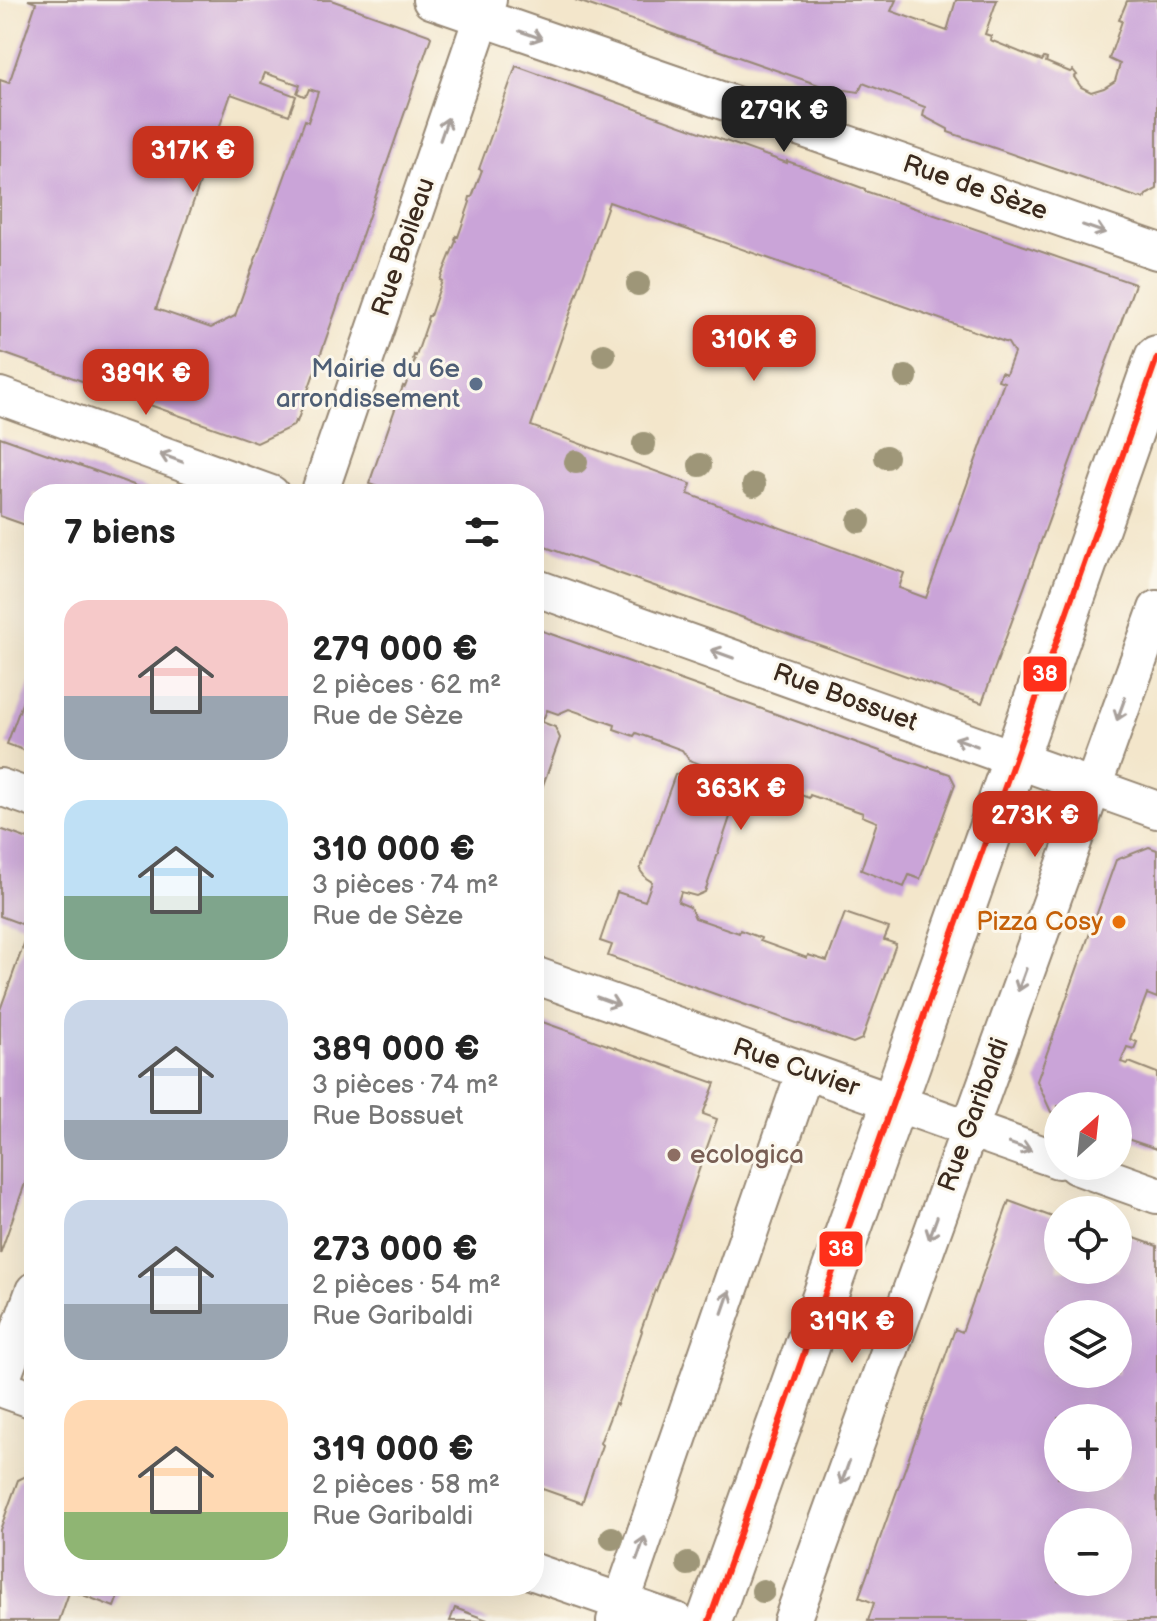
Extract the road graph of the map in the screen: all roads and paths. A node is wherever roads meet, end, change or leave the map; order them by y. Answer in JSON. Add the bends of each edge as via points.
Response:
{"nodes":[{"id":1,"x":431,"y":0,"type":"edge"},
{"id":2,"x":486,"y":9,"type":"edge"},
{"id":3,"x":1157,"y":251,"type":"edge"},
{"id":4,"x":1157,"y":358,"type":"edge"},
{"id":5,"x":0,"y":396,"type":"edge"},
{"id":6,"x":243,"y":484,"type":"edge"},
{"id":7,"x":322,"y":484,"type":"edge"},
{"id":8,"x":544,"y":591,"type":"edge"},
{"id":9,"x":1157,"y":609,"type":"edge"},
{"id":10,"x":1015,"y":759,"type":"junction"},
{"id":11,"x":0,"y":787,"type":"edge"},
{"id":12,"x":1093,"y":787,"type":"junction"},
{"id":13,"x":24,"y":795,"type":"edge"},
{"id":14,"x":1157,"y":810,"type":"edge"},
{"id":15,"x":544,"y":979,"type":"edge"},
{"id":16,"x":805,"y":1071,"type":"junction"},
{"id":17,"x":894,"y":1102,"type":"junction"},
{"id":18,"x":969,"y":1128,"type":"junction"},
{"id":19,"x":1044,"y":1155,"type":"edge"},
{"id":20,"x":1115,"y":1180,"type":"edge"},
{"id":21,"x":1157,"y":1195,"type":"edge"},
{"id":22,"x":24,"y":1319,"type":"edge"},
{"id":23,"x":0,"y":1386,"type":"edge"},
{"id":24,"x":24,"y":1396,"type":"edge"},
{"id":25,"x":544,"y":1577,"type":"edge"},
{"id":26,"x":618,"y":1611,"type":"edge"},
{"id":27,"x":676,"y":1621,"type":"edge"},
{"id":28,"x":709,"y":1621,"type":"edge"},
{"id":29,"x":792,"y":1621,"type":"edge"}],
"edges":[{"from":1,"to":2,"type":"street","name":"Rue de Sèze"},
{"from":2,"to":3,"type":"street","name":"Rue de Sèze","one_way":true},
{"from":7,"to":2,"type":"street","name":"Rue Boileau","one_way":true},
{"from":4,"to":10,"type":"main road"},
{"from":6,"to":5,"type":"street","one_way":true},
{"from":10,"to":8,"type":"street","name":"Rue Bossuet","one_way":true},
{"from":9,"to":12,"type":"street","name":"Rue Garibaldi","one_way":true},
{"from":10,"to":12,"type":"street","name":"Rue Bossuet"},
{"from":10,"to":17,"type":"main road"},
{"from":11,"to":13,"type":"street"},
{"from":12,"to":14,"type":"street","name":"Rue Bossuet"},
{"from":12,"to":18,"type":"street","name":"Rue Garibaldi","one_way":true},
{"from":15,"to":16,"type":"street","name":"Rue Cuvier","one_way":true},
{"from":16,"to":17,"type":"street","name":"Rue Cuvier"},
{"from":26,"to":16,"type":"street","one_way":true},
{"from":17,"to":18,"type":"street","name":"Rue Cuvier"},
{"from":17,"to":28,"type":"main road"},
{"from":18,"to":19,"type":"street","name":"Rue Cuvier","one_way":true},
{"from":18,"to":29,"type":"street","name":"Rue Garibaldi","one_way":true},
{"from":20,"to":21,"type":"street"},
{"from":22,"to":23,"type":"street"},
{"from":23,"to":24,"type":"street"},
{"from":25,"to":26,"type":"street"},
{"from":26,"to":27,"type":"street"}]}
